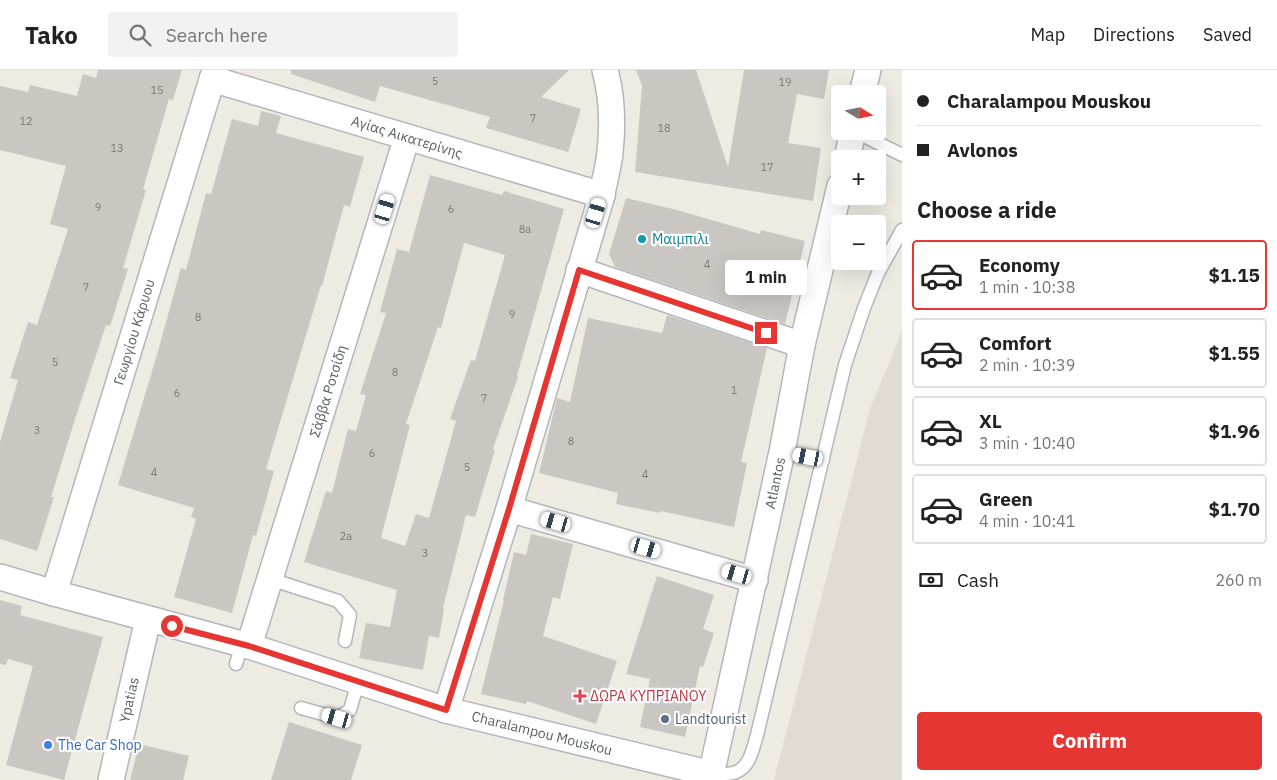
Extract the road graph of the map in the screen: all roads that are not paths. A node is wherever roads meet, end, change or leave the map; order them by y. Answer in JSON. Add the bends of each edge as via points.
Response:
{"nodes":[{"id":1,"x":604,"y":70,"type":"edge"},
{"id":2,"x":868,"y":70,"type":"edge"},
{"id":3,"x":214,"y":74,"type":"edge"},
{"id":4,"x":864,"y":85,"type":"edge"},
{"id":5,"x":407,"y":137,"type":"junction"},
{"id":6,"x":871,"y":140,"type":"edge"},
{"id":7,"x":902,"y":155,"type":"edge"},
{"id":8,"x":602,"y":194,"type":"junction"},
{"id":9,"x":835,"y":205,"type":"edge"},
{"id":10,"x":902,"y":230,"type":"edge"},
{"id":11,"x":579,"y":270,"type":"junction"},
{"id":12,"x":802,"y":345,"type":"junction"},
{"id":13,"x":782,"y":452,"type":"junction"},
{"id":14,"x":822,"y":460,"type":"junction"},
{"id":15,"x":509,"y":509,"type":"junction"},
{"id":16,"x":0,"y":577,"type":"edge"},
{"id":17,"x":270,"y":579,"type":"junction"},
{"id":18,"x":755,"y":580,"type":"junction"},
{"id":19,"x":54,"y":593,"type":"junction"},
{"id":20,"x":148,"y":619,"type":"junction"},
{"id":21,"x":345,"y":641,"type":"dead end"},
{"id":22,"x":242,"y":651,"type":"junction"},
{"id":23,"x":358,"y":682,"type":"junction"},
{"id":24,"x":301,"y":708,"type":"dead end"},
{"id":25,"x":446,"y":710,"type":"junction"},
{"id":26,"x":711,"y":777,"type":"edge"},
{"id":27,"x":111,"y":780,"type":"edge"}],
"edges":[{"from":1,"to":8,"type":"street","via":[[612,113],[610,153]]},
{"from":2,"to":4,"type":"street"},
{"from":3,"to":5,"type":"street","name":"Αγίας Αικατερίνης"},
{"from":3,"to":19,"type":"street","name":"Γεωργίου Κάρυου"},
{"from":5,"to":8,"type":"street","name":"Αγίας Αικατερίνης"},
{"from":5,"to":17,"type":"street","name":"Σάββα Ροτσίδη"},
{"from":6,"to":7,"type":"lane"},
{"from":8,"to":11,"type":"street"},
{"from":9,"to":12,"type":"street","name":"Atlantos"},
{"from":10,"to":14,"type":"lane","via":[[878,273],[864,308],[845,365]]},
{"from":11,"to":12,"type":"street"},
{"from":11,"to":15,"type":"street"},
{"from":12,"to":13,"type":"street","name":"Atlantos"},
{"from":13,"to":14,"type":"lane"},
{"from":13,"to":18,"type":"street","name":"Atlantos"},
{"from":14,"to":26,"type":"lane","via":[[757,735],[747,763],[736,772]]},
{"from":15,"to":18,"type":"street"},
{"from":15,"to":25,"type":"street"},
{"from":16,"to":19,"type":"street","name":"Charalampou Mouskou"},
{"from":17,"to":21,"type":"lane","via":[[338,601],[350,615]]},
{"from":17,"to":22,"type":"street","name":"Σάββα Ροτσίδη"},
{"from":18,"to":26,"type":"street","name":"Atlantos"},
{"from":19,"to":20,"type":"street","name":"Charalampou Mouskou"},
{"from":20,"to":22,"type":"street","name":"Charalampou Mouskou"},
{"from":20,"to":27,"type":"street","name":"Ypatias","via":[[135,693]]},
{"from":22,"to":23,"type":"street","name":"Charalampou Mouskou"},
{"from":23,"to":24,"type":"lane","via":[[350,710],[337,718]]},
{"from":23,"to":25,"type":"street","name":"Charalampou Mouskou"},
{"from":25,"to":26,"type":"street","name":"Charalampou Mouskou"}]}
